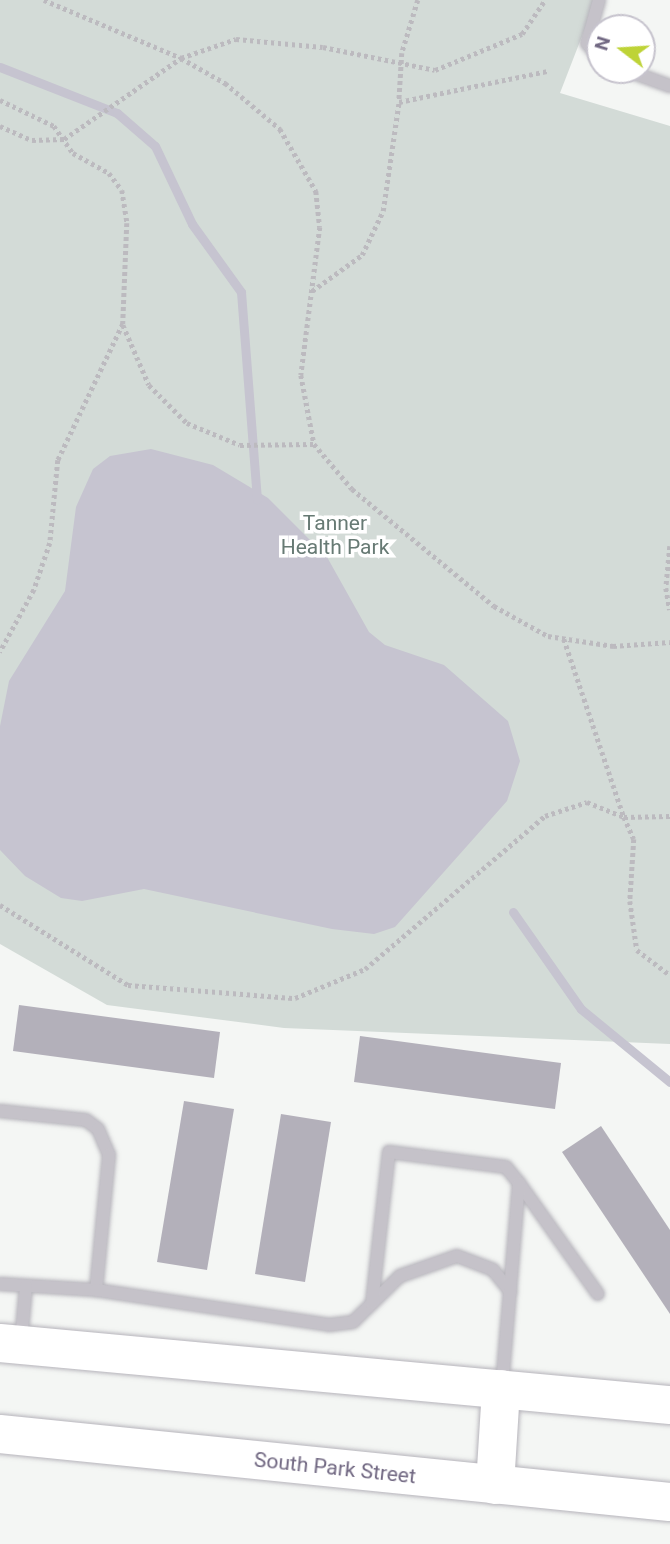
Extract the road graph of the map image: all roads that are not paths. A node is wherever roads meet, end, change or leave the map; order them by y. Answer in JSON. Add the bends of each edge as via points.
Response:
{"nodes":[{"id":1,"x":0,"y":1111,"type":"edge"},
{"id":2,"x":519,"y":1184,"type":"junction"},
{"id":3,"x":0,"y":1283,"type":"edge"},
{"id":4,"x":26,"y":1286,"type":"junction"},
{"id":5,"x":96,"y":1290,"type":"junction"},
{"id":6,"x":511,"y":1292,"type":"junction"},
{"id":7,"x":598,"y":1294,"type":"dead end"},
{"id":8,"x":372,"y":1303,"type":"junction"},
{"id":9,"x":10,"y":1344,"type":"edge"},
{"id":10,"x":501,"y":1389,"type":"junction"},
{"id":11,"x":670,"y":1405,"type":"edge"},
{"id":12,"x":0,"y":1434,"type":"edge"},
{"id":13,"x":495,"y":1485,"type":"junction"},
{"id":14,"x":670,"y":1502,"type":"edge"}],
"edges":[{"from":1,"to":5,"type":"lane","via":[[86,1119],[98,1129],[109,1155]]},
{"from":2,"to":6,"type":"lane"},
{"from":2,"to":7,"type":"lane"},
{"from":2,"to":8,"type":"lane","via":[[506,1167],[389,1152]]},
{"from":3,"to":4,"type":"lane"},
{"from":4,"to":5,"type":"lane"},
{"from":4,"to":9,"type":"lane"},
{"from":5,"to":8,"type":"lane","via":[[330,1325],[352,1322]]},
{"from":6,"to":8,"type":"lane","via":[[493,1270],[457,1256],[400,1276]]},
{"from":6,"to":10,"type":"lane"},
{"from":9,"to":10,"type":"main road"},
{"from":10,"to":11,"type":"main road"},
{"from":10,"to":13,"type":"main road"},
{"from":12,"to":13,"type":"main road","name":"South Park Street"},
{"from":13,"to":14,"type":"main road","name":"South Park Street"}]}
